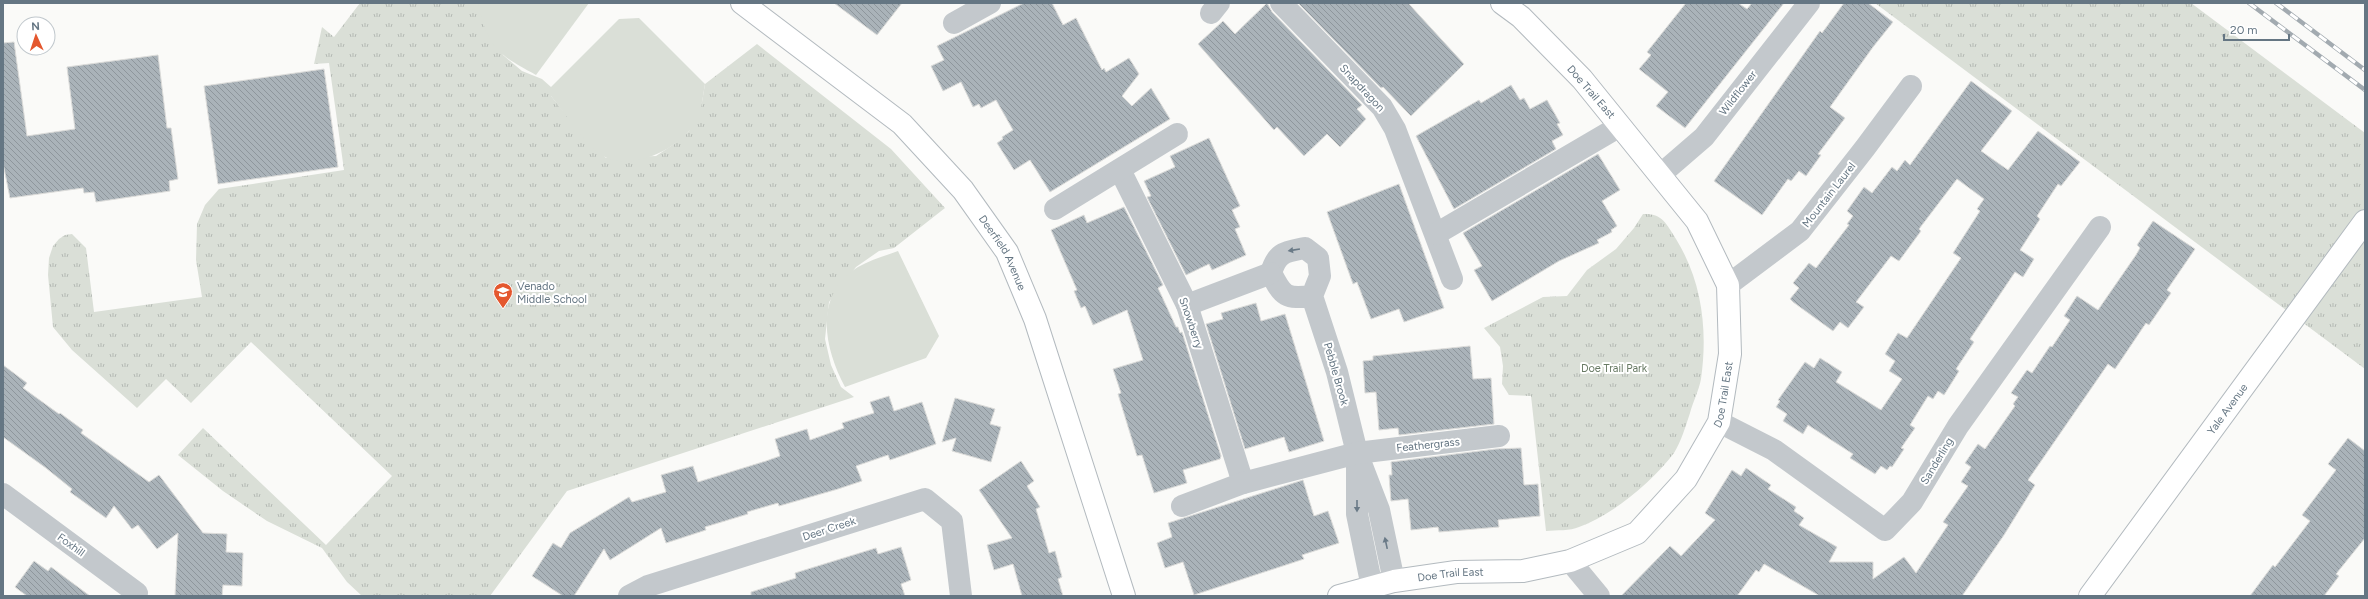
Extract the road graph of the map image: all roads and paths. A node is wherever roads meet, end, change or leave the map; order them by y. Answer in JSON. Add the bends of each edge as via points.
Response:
{"nodes":[{"id":1,"x":742,"y":3,"type":"edge"},
{"id":2,"x":990,"y":3,"type":"edge"},
{"id":3,"x":1281,"y":3,"type":"edge"},
{"id":4,"x":1502,"y":3,"type":"edge"},
{"id":5,"x":1809,"y":3,"type":"edge"},
{"id":6,"x":954,"y":23,"type":"dead end"},
{"id":7,"x":1911,"y":86,"type":"dead end"},
{"id":8,"x":1620,"y":126,"type":"junction"},
{"id":9,"x":1177,"y":134,"type":"dead end"},
{"id":10,"x":1120,"y":170,"type":"junction"},
{"id":11,"x":1660,"y":175,"type":"junction"},
{"id":12,"x":1055,"y":209,"type":"dead end"},
{"id":13,"x":2365,"y":221,"type":"edge"},
{"id":14,"x":2100,"y":227,"type":"dead end"},
{"id":15,"x":1436,"y":234,"type":"junction"},
{"id":16,"x":1271,"y":274,"type":"junction"},
{"id":17,"x":1452,"y":279,"type":"dead end"},
{"id":18,"x":1728,"y":285,"type":"junction"},
{"id":19,"x":1312,"y":296,"type":"junction"},
{"id":20,"x":1187,"y":306,"type":"junction"},
{"id":21,"x":1719,"y":422,"type":"junction"},
{"id":22,"x":1499,"y":436,"type":"dead end"},
{"id":23,"x":1357,"y":453,"type":"junction"},
{"id":24,"x":1243,"y":483,"type":"junction"},
{"id":25,"x":3,"y":494,"type":"edge"},
{"id":26,"x":1182,"y":506,"type":"dead end"},
{"id":27,"x":1570,"y":561,"type":"junction"},
{"id":28,"x":1394,"y":581,"type":"junction"},
{"id":29,"x":1372,"y":587,"type":"junction"},
{"id":30,"x":135,"y":596,"type":"edge"},
{"id":31,"x":629,"y":596,"type":"edge"},
{"id":32,"x":961,"y":596,"type":"edge"},
{"id":33,"x":1124,"y":596,"type":"edge"},
{"id":34,"x":1339,"y":596,"type":"edge"},
{"id":35,"x":1599,"y":596,"type":"edge"},
{"id":36,"x":2090,"y":596,"type":"edge"}],
"edges":[{"from":1,"to":33,"type":"street","name":"Deerfield Avenue","via":[[902,124],[963,190],[1007,252],[1035,318]]},
{"from":2,"to":6,"type":"street"},
{"from":3,"to":15,"type":"street","name":"Snapdragon","via":[[1382,107],[1395,129]]},
{"from":4,"to":8,"type":"street","name":"Doe Trail East","via":[[1521,17],[1582,79]]},
{"from":5,"to":11,"type":"street","name":"Wildflower","via":[[1704,137]]},
{"from":7,"to":18,"type":"street","name":"Mountain Laurel","via":[[1800,231]]},
{"from":8,"to":11,"type":"street","name":"Doe Trail East"},
{"from":8,"to":15,"type":"street"},
{"from":9,"to":10,"type":"street"},
{"from":10,"to":12,"type":"street"},
{"from":10,"to":20,"type":"street","name":"Snowberry"},
{"from":11,"to":18,"type":"street","name":"Doe Trail East","via":[[1697,221]]},
{"from":13,"to":36,"type":"street","name":"Yale Avenue"},
{"from":14,"to":21,"type":"street","name":"Sanderling","via":[[1958,426],[1912,502],[1884,530],[1774,450]]},
{"from":15,"to":17,"type":"street","name":"Snapdragon"},
{"from":16,"to":19,"type":"street","via":[[1280,292],[1294,298]]},
{"from":19,"to":16,"type":"street","one_way":true,"via":[[1320,276],[1318,258],[1305,248],[1286,251],[1275,260]]},
{"from":16,"to":20,"type":"street"},
{"from":18,"to":21,"type":"street","name":"Doe Trail East","via":[[1730,354]]},
{"from":19,"to":23,"type":"street","name":"Pebble Brook","via":[[1337,372]]},
{"from":20,"to":24,"type":"street","name":"Snowberry"},
{"from":21,"to":27,"type":"street","name":"Doe Trail East","via":[[1686,479],[1637,533]]},
{"from":22,"to":23,"type":"street","name":"Feathergrass"},
{"from":23,"to":24,"type":"street"},
{"from":28,"to":23,"type":"street","name":"Pebble Brook","one_way":true,"via":[[1379,510]]},
{"from":23,"to":29,"type":"street","name":"Pebble Brook","one_way":true,"via":[[1357,514]]},
{"from":24,"to":26,"type":"street"},
{"from":25,"to":30,"type":"street","name":"Foxhill","via":[[137,593]]},
{"from":27,"to":28,"type":"street","name":"Doe Trail East","via":[[1523,570],[1456,572]]},
{"from":27,"to":35,"type":"street"},
{"from":28,"to":29,"type":"street","name":"Doe Trail East"},
{"from":29,"to":34,"type":"street","name":"Doe Trail East"},
{"from":31,"to":32,"type":"street","name":"Deer Creek","via":[[648,586],[925,499],[952,521]]}]}
